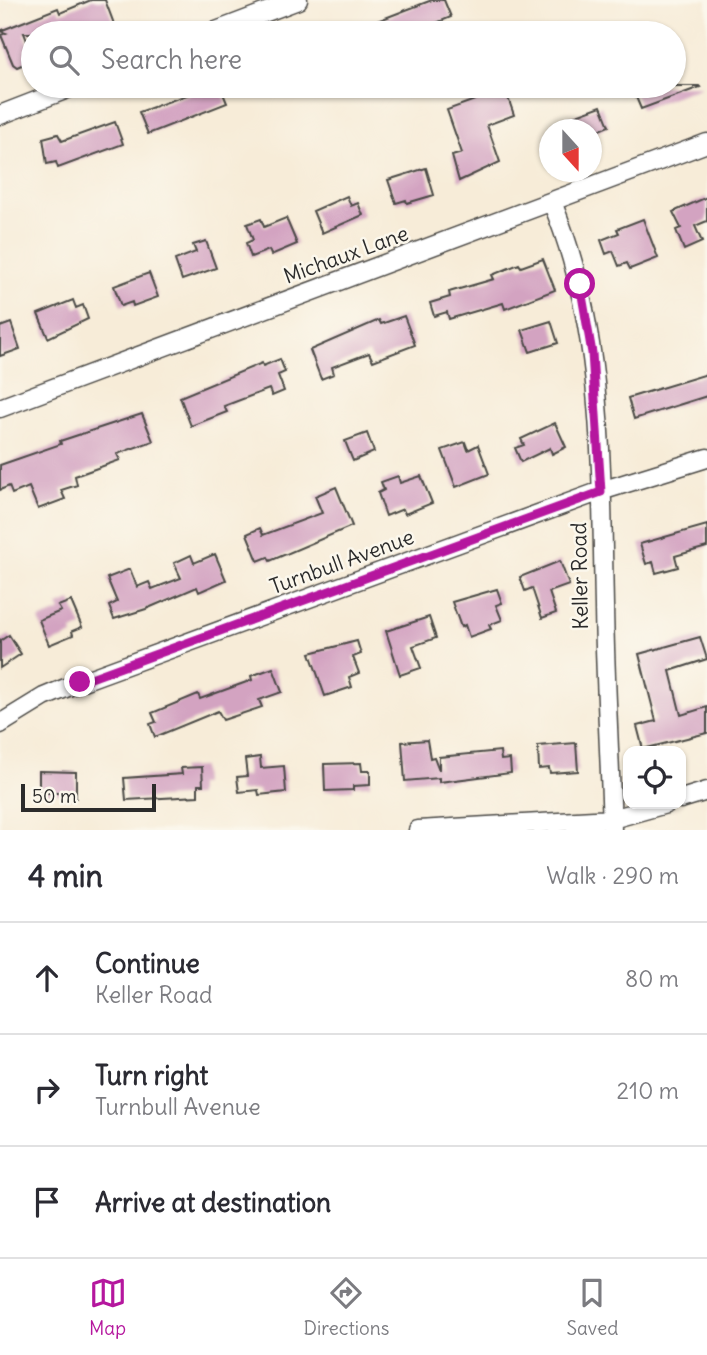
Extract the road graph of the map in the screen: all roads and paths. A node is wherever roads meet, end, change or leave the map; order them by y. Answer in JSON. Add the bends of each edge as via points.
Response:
{"nodes":[{"id":1,"x":298,"y":0,"type":"edge"},
{"id":2,"x":243,"y":21,"type":"edge"},
{"id":3,"x":44,"y":98,"type":"edge"},
{"id":4,"x":0,"y":115,"type":"edge"},
{"id":5,"x":707,"y":143,"type":"edge"},
{"id":6,"x":552,"y":202,"type":"junction"},
{"id":7,"x":0,"y":408,"type":"edge"},
{"id":8,"x":707,"y":458,"type":"edge"},
{"id":9,"x":601,"y":492,"type":"junction"},
{"id":10,"x":0,"y":724,"type":"edge"},
{"id":11,"x":707,"y":791,"type":"edge"},
{"id":12,"x":686,"y":797,"type":"edge"},
{"id":13,"x":652,"y":809,"type":"edge"},
{"id":14,"x":612,"y":824,"type":"edge"},
{"id":15,"x":418,"y":830,"type":"edge"}],
"edges":[{"from":1,"to":2,"type":"street"},
{"from":3,"to":4,"type":"street"},
{"from":5,"to":6,"type":"street","name":"Michaux Lane"},
{"from":6,"to":7,"type":"street","name":"Michaux Lane"},
{"from":6,"to":9,"type":"street","name":"Keller Road","via":[[580,284],[592,353]]},
{"from":8,"to":9,"type":"street","name":"Turnbull Avenue"},
{"from":9,"to":10,"type":"street","name":"Turnbull Avenue","via":[[80,682]]},
{"from":9,"to":14,"type":"street","name":"Keller Road"},
{"from":11,"to":12,"type":"street"},
{"from":13,"to":14,"type":"street"},
{"from":14,"to":15,"type":"street"}]}
